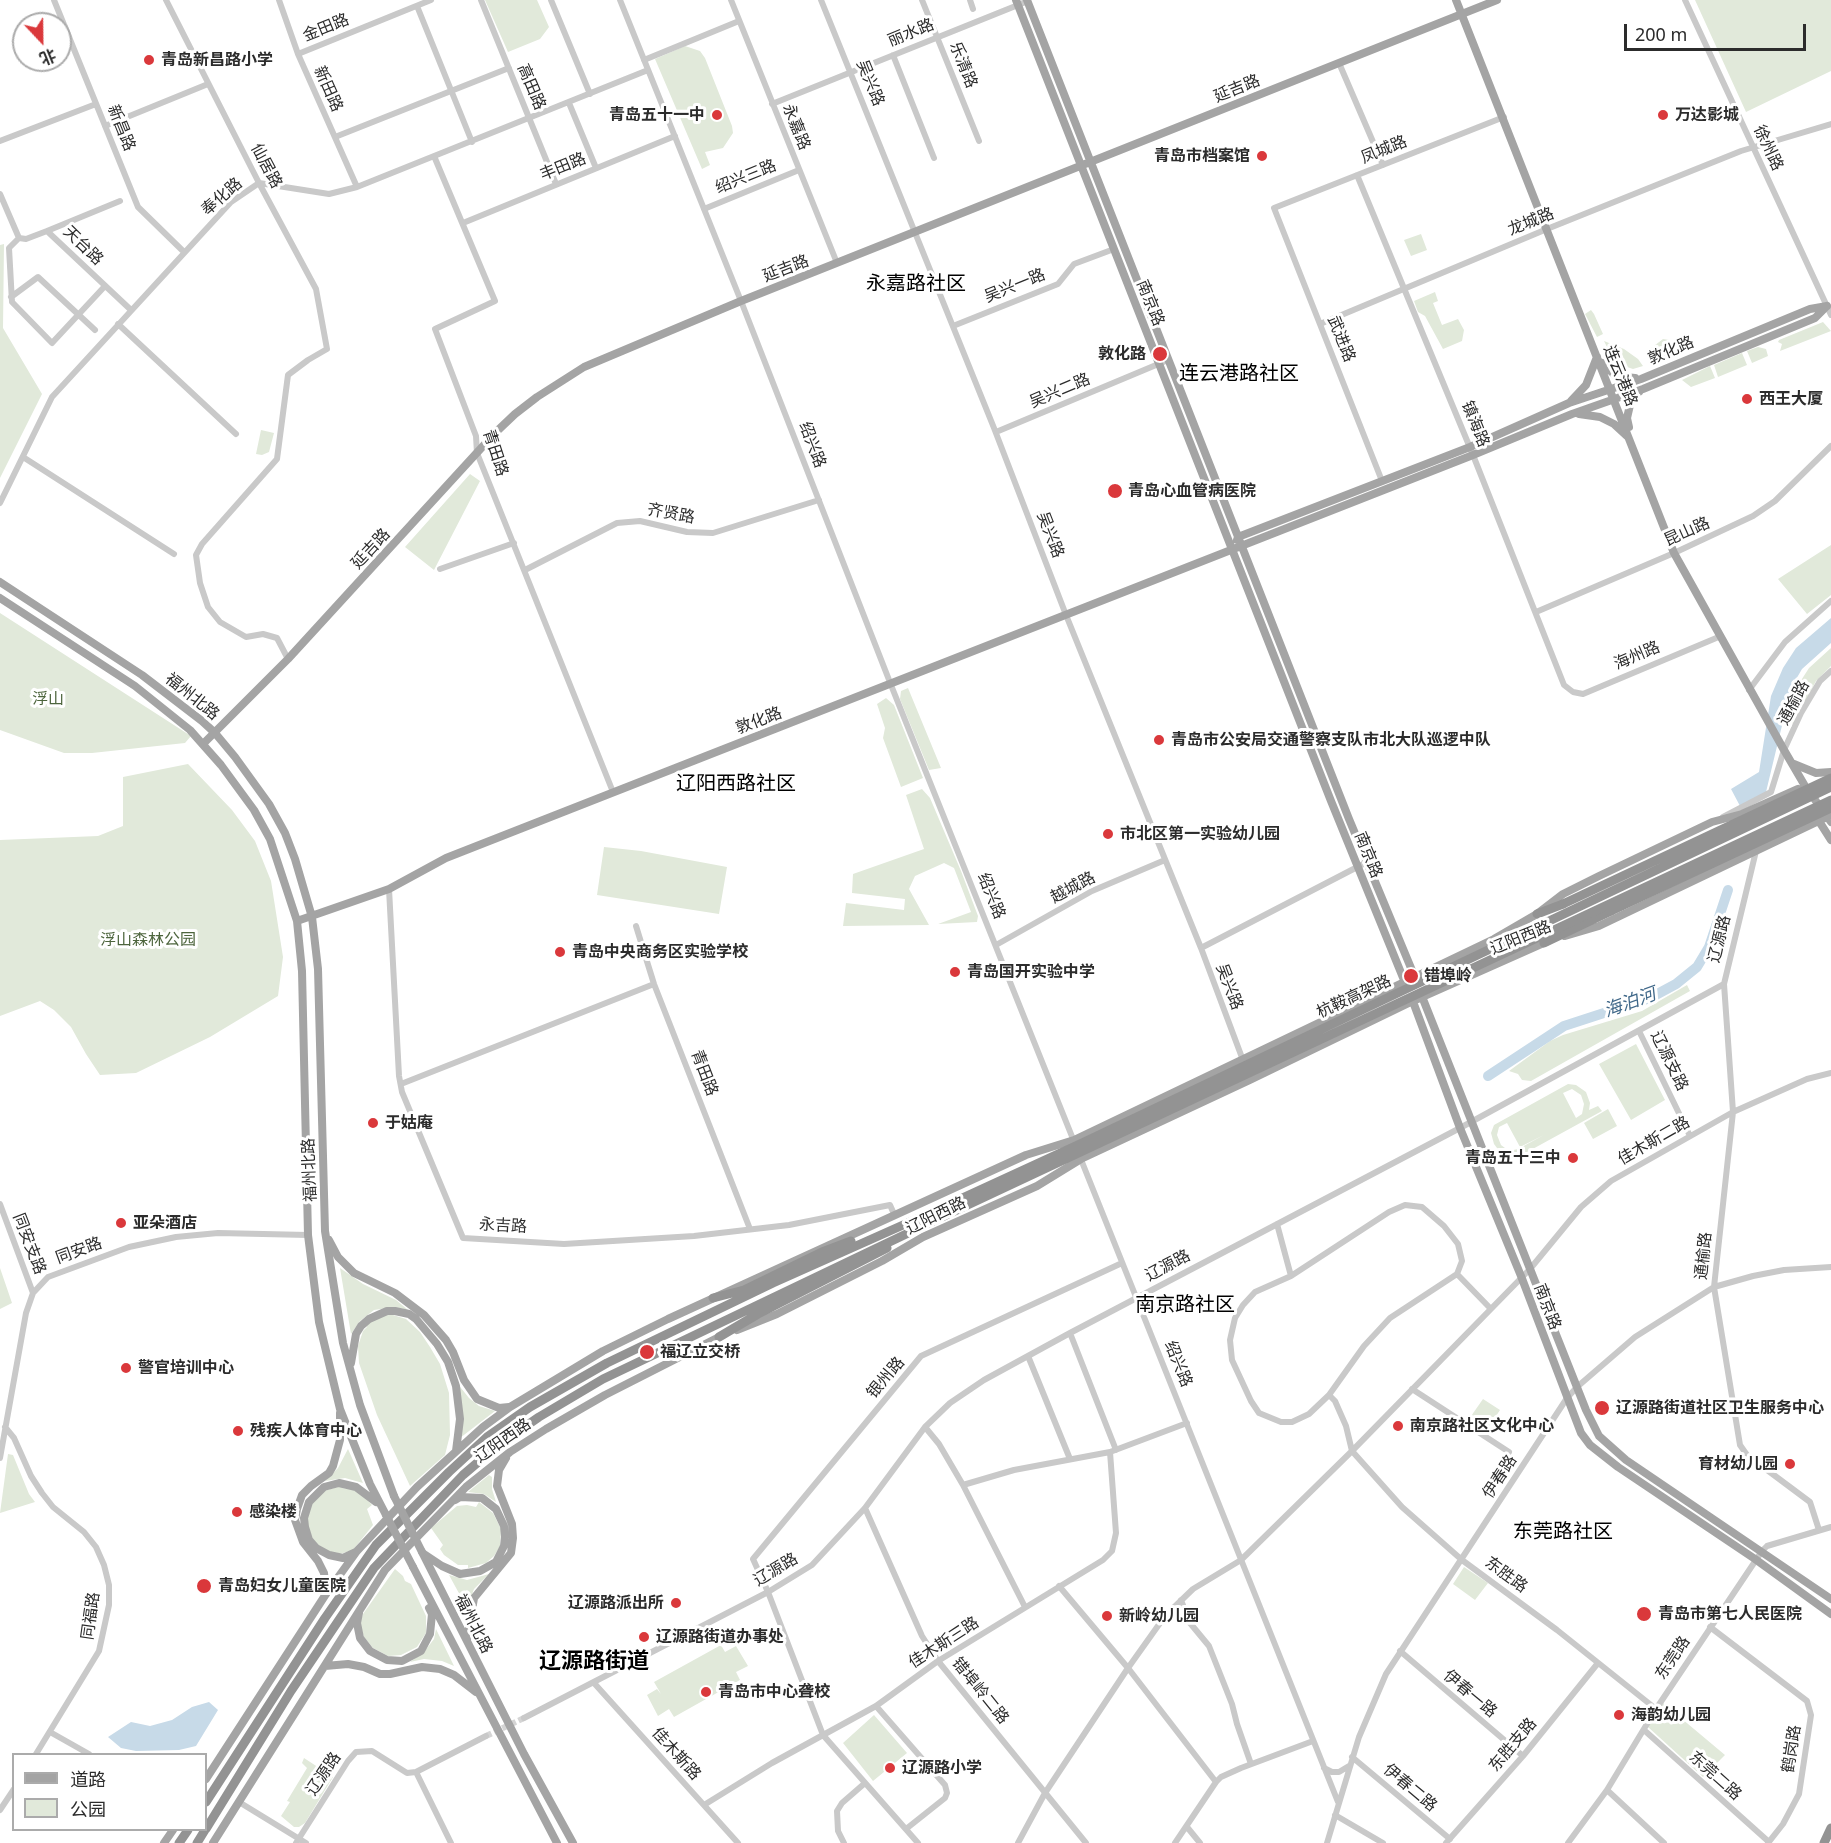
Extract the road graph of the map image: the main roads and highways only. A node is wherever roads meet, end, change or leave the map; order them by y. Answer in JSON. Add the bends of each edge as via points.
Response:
{"nodes":[{"id":1,"x":1028,"y":0,"type":"edge"},
{"id":2,"x":1456,"y":0,"type":"edge"},
{"id":3,"x":1497,"y":0,"type":"edge"},
{"id":4,"x":1017,"y":2,"type":"edge"},
{"id":5,"x":1461,"y":14,"type":"junction"},
{"id":6,"x":1091,"y":162,"type":"junction"},
{"id":7,"x":1081,"y":166,"type":"junction"},
{"id":8,"x":1829,"y":306,"type":"edge"},
{"id":9,"x":1597,"y":357,"type":"junction"},
{"id":10,"x":1641,"y":379,"type":"junction"},
{"id":11,"x":1643,"y":389,"type":"junction"},
{"id":12,"x":1611,"y":390,"type":"junction"},
{"id":13,"x":1615,"y":400,"type":"junction"},
{"id":14,"x":1569,"y":403,"type":"junction"},
{"id":15,"x":1572,"y":414,"type":"junction"},
{"id":16,"x":1631,"y":440,"type":"junction"},
{"id":17,"x":1238,"y":537,"type":"junction"},
{"id":18,"x":1242,"y":546,"type":"junction"},
{"id":19,"x":1233,"y":550,"type":"junction"},
{"id":20,"x":0,"y":582,"type":"edge"},
{"id":21,"x":0,"y":598,"type":"edge"},
{"id":22,"x":215,"y":733,"type":"junction"},
{"id":23,"x":204,"y":743,"type":"junction"},
{"id":24,"x":1792,"y":764,"type":"junction"},
{"id":25,"x":1831,"y":775,"type":"edge"},
{"id":26,"x":1805,"y":786,"type":"junction"},
{"id":27,"x":1831,"y":787,"type":"edge"},
{"id":28,"x":1831,"y":800,"type":"edge"},
{"id":29,"x":1830,"y":815,"type":"edge"},
{"id":30,"x":1818,"y":821,"type":"junction"},
{"id":31,"x":1831,"y":840,"type":"edge"},
{"id":32,"x":1537,"y":914,"type":"junction"},
{"id":33,"x":312,"y":917,"type":"junction"},
{"id":34,"x":297,"y":921,"type":"junction"},
{"id":35,"x":1544,"y":943,"type":"junction"},
{"id":36,"x":1414,"y":976,"type":"junction"},
{"id":37,"x":1404,"y":981,"type":"junction"},
{"id":38,"x":1423,"y":998,"type":"junction"},
{"id":39,"x":1413,"y":1001,"type":"junction"},
{"id":40,"x":923,"y":1221,"type":"junction"},
{"id":41,"x":899,"y":1226,"type":"junction"},
{"id":42,"x":325,"y":1231,"type":"junction"},
{"id":43,"x":713,"y":1298,"type":"junction"},
{"id":44,"x":718,"y":1337,"type":"junction"},
{"id":45,"x":352,"y":1382,"type":"junction"},
{"id":46,"x":510,"y":1407,"type":"junction"},
{"id":47,"x":340,"y":1409,"type":"junction"},
{"id":48,"x":456,"y":1450,"type":"junction"},
{"id":49,"x":510,"y":1452,"type":"junction"},
{"id":50,"x":451,"y":1502,"type":"junction"},
{"id":51,"x":386,"y":1515,"type":"junction"},
{"id":52,"x":357,"y":1551,"type":"junction"},
{"id":53,"x":422,"y":1552,"type":"junction"},
{"id":54,"x":413,"y":1567,"type":"junction"},
{"id":55,"x":326,"y":1594,"type":"junction"},
{"id":56,"x":1831,"y":1599,"type":"edge"},
{"id":57,"x":360,"y":1607,"type":"junction"},
{"id":58,"x":1831,"y":1614,"type":"edge"},
{"id":59,"x":467,"y":1642,"type":"junction"},
{"id":60,"x":325,"y":1666,"type":"junction"},
{"id":61,"x":479,"y":1695,"type":"junction"},
{"id":62,"x":207,"y":1777,"type":"edge"},
{"id":63,"x":207,"y":1800,"type":"edge"},
{"id":64,"x":207,"y":1826,"type":"edge"},
{"id":65,"x":1831,"y":1828,"type":"edge"},
{"id":66,"x":213,"y":1843,"type":"edge"},
{"id":67,"x":557,"y":1843,"type":"edge"},
{"id":68,"x":573,"y":1843,"type":"edge"},
{"id":69,"x":1824,"y":1843,"type":"edge"}],
"edges":[{"from":1,"to":6,"type":"main road","name":"南京路"},
{"from":2,"to":5,"type":"main road","name":"连云港路"},
{"from":3,"to":5,"type":"main road","name":"延吉路"},
{"from":4,"to":7,"type":"main road","name":"南京路"},
{"from":5,"to":6,"type":"main road","name":"延吉路"},
{"from":5,"to":9,"type":"main road","name":"连云港路"},
{"from":6,"to":7,"type":"main road","name":"延吉路"},
{"from":6,"to":17,"type":"main road","name":"南京路"},
{"from":7,"to":19,"type":"main road","name":"南京路"},
{"from":7,"to":22,"type":"main road","name":"延吉路","via":[[741,301],[584,367],[560,381],[515,414]]},
{"from":8,"to":10,"type":"main road","name":"敦化路","via":[[1810,309]]},
{"from":8,"to":11,"type":"main road","name":"敦化路","via":[[1815,318]]},
{"from":9,"to":10,"type":"main road","via":[[1616,376]]},
{"from":9,"to":12,"type":"main road","name":"连云港路"},
{"from":9,"to":14,"type":"main road","via":[[1586,385]]},
{"from":10,"to":12,"type":"main road","name":"敦化路"},
{"from":11,"to":13,"type":"main road","name":"敦化路"},
{"from":11,"to":16,"type":"main road","via":[[1636,394],[1627,418]]},
{"from":12,"to":13,"type":"main road","name":"连云港路"},
{"from":12,"to":14,"type":"main road","name":"敦化路"},
{"from":13,"to":15,"type":"main road","name":"敦化路"},
{"from":13,"to":16,"type":"main road","name":"连云港路"},
{"from":14,"to":17,"type":"main road","name":"敦化路","via":[[1470,447]]},
{"from":15,"to":16,"type":"main road","via":[[1600,417]]},
{"from":15,"to":18,"type":"main road","name":"敦化路"},
{"from":16,"to":24,"type":"main road","name":"连云港路","via":[[1674,553]]},
{"from":17,"to":18,"type":"main road","name":"南京路"},
{"from":17,"to":19,"type":"main road"},
{"from":18,"to":19,"type":"main road","name":"敦化路"},
{"from":18,"to":36,"type":"main road","name":"南京路"},
{"from":19,"to":33,"type":"main road","name":"敦化路","via":[[446,858],[389,889]]},
{"from":19,"to":37,"type":"main road","name":"南京路"},
{"from":20,"to":22,"type":"main road","name":"福州北路","via":[[142,675]]},
{"from":21,"to":23,"type":"main road","name":"福州北路","via":[[135,686]]},
{"from":22,"to":23,"type":"main road","name":"延吉路"},
{"from":22,"to":33,"type":"main road","name":"福州北路","via":[[269,804],[285,833]]},
{"from":23,"to":34,"type":"main road","name":"福州北路","via":[[254,810],[270,839]]},
{"from":24,"to":25,"type":"main road"},
{"from":24,"to":26,"type":"main road","name":"连云港路"},
{"from":25,"to":26,"type":"main road","name":"辽阳西路"},
{"from":25,"to":32,"type":"highway","bridge":true},
{"from":26,"to":29,"type":"main road"},
{"from":26,"to":30,"type":"main road"},
{"from":26,"to":32,"type":"main road","name":"辽阳西路","via":[[1712,822],[1563,894]]},
{"from":27,"to":40,"type":"highway","name":"杭鞍高架路","bridge":true},
{"from":28,"to":40,"type":"highway","name":"杭鞍高架路","bridge":true},
{"from":29,"to":30,"type":"main road","name":"辽阳西路"},
{"from":29,"to":35,"type":"highway","bridge":true},
{"from":30,"to":31,"type":"main road"},
{"from":30,"to":35,"type":"main road","name":"辽阳西路","via":[[1599,926]]},
{"from":32,"to":36,"type":"main road","name":"辽阳西路"},
{"from":33,"to":34,"type":"main road","name":"敦化路"},
{"from":33,"to":42,"type":"main road","name":"福州北路","via":[[318,969]]},
{"from":34,"to":47,"type":"main road","name":"福州北路","via":[[302,971],[308,1235],[319,1322]]},
{"from":35,"to":38,"type":"main road","name":"辽阳西路"},
{"from":36,"to":37,"type":"main road","name":"辽阳西路"},
{"from":36,"to":38,"type":"main road","name":"南京路"},
{"from":37,"to":39,"type":"main road","name":"南京路"},
{"from":37,"to":43,"type":"main road","name":"辽阳西路","via":[[1074,1140],[1026,1155]]},
{"from":38,"to":39,"type":"main road","name":"辽阳西路"},
{"from":38,"to":56,"type":"main road","name":"南京路","via":[[1594,1428],[1626,1460]]},
{"from":39,"to":44,"type":"main road","name":"辽阳西路","via":[[1081,1159],[1036,1186],[923,1237],[777,1314]]},
{"from":39,"to":58,"type":"main road","name":"南京路","via":[[1581,1433],[1599,1453]]},
{"from":40,"to":41,"type":"highway","name":"辽阳西路"},
{"from":40,"to":44,"type":"highway","via":[[869,1259]]},
{"from":40,"to":64,"type":"highway","name":"辽阳西路","via":[[603,1380],[497,1446],[463,1475],[374,1568]]},
{"from":41,"to":43,"type":"highway","via":[[822,1252],[744,1290]]},
{"from":41,"to":63,"type":"highway","name":"辽阳西路","via":[[607,1363],[487,1437],[376,1545]]},
{"from":42,"to":45,"type":"main road","name":"福州北路"},
{"from":42,"to":46,"type":"main road","via":[[338,1257],[350,1269],[403,1298],[432,1323],[477,1399],[499,1408]]},
{"from":43,"to":46,"type":"main road","name":"辽阳西路","via":[[603,1351]]},
{"from":44,"to":49,"type":"main road","name":"辽阳西路","via":[[605,1395]]},
{"from":45,"to":48,"type":"main road","via":[[351,1356],[361,1326],[387,1311],[409,1314],[448,1362],[459,1404]]},
{"from":45,"to":53,"type":"main road","name":"福州北路","bridge":true,"via":[[394,1496]]},
{"from":46,"to":48,"type":"main road","name":"辽阳西路"},
{"from":47,"to":51,"type":"main road","name":"福州北路"},
{"from":47,"to":55,"type":"main road","via":[[340,1440],[333,1466],[302,1496],[295,1520],[303,1542],[324,1573]]},
{"from":48,"to":52,"type":"main road","name":"辽阳西路"},
{"from":49,"to":50,"type":"main road","name":"辽阳西路"},
{"from":49,"to":59,"type":"main road","via":[[497,1479],[512,1524],[511,1553],[474,1598]]},
{"from":50,"to":53,"type":"main road","via":[[460,1497],[482,1498],[496,1509],[505,1537],[496,1562],[480,1571],[460,1574]]},
{"from":50,"to":57,"type":"main road","name":"辽阳西路","via":[[385,1570]]},
{"from":51,"to":52,"type":"main road","via":[[374,1499],[348,1484],[331,1485],[313,1496],[304,1518],[306,1535],[312,1544],[324,1553],[343,1558]]},
{"from":51,"to":54,"type":"main road","name":"福州北路","bridge":true},
{"from":52,"to":55,"type":"main road","name":"辽阳西路"},
{"from":53,"to":59,"type":"main road","name":"福州北路"},
{"from":54,"to":57,"type":"main road","via":[[432,1614],[430,1634],[421,1651],[402,1661],[387,1660],[370,1651],[360,1638]]},
{"from":54,"to":61,"type":"main road","name":"福州北路"},
{"from":55,"to":62,"type":"main road","name":"辽阳西路"},
{"from":57,"to":60,"type":"main road","name":"辽阳西路"},
{"from":59,"to":68,"type":"main road","name":"福州北路"},
{"from":60,"to":61,"type":"main road","via":[[364,1666],[380,1674],[422,1667],[440,1669]]},
{"from":60,"to":66,"type":"main road","name":"辽阳西路"},
{"from":61,"to":67,"type":"main road","name":"福州北路"},
{"from":65,"to":69,"type":"highway"}]}
